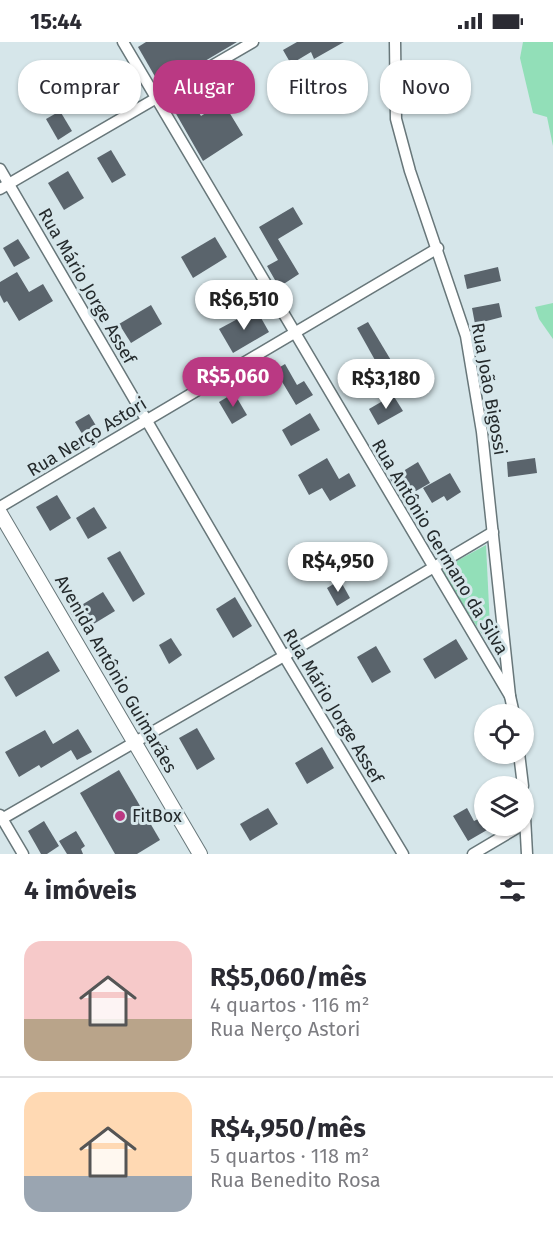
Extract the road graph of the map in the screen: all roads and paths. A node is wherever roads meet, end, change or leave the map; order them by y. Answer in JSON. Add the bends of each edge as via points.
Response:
{"nodes":[{"id":1,"x":123,"y":42,"type":"edge"},
{"id":2,"x":253,"y":42,"type":"edge"},
{"id":3,"x":395,"y":42,"type":"edge"},
{"id":4,"x":222,"y":60,"type":"edge"},
{"id":5,"x":153,"y":93,"type":"edge"},
{"id":6,"x":153,"y":100,"type":"edge"},
{"id":7,"x":165,"y":114,"type":"edge"},
{"id":8,"x":0,"y":169,"type":"edge"},
{"id":9,"x":4,"y":186,"type":"edge"},
{"id":10,"x":438,"y":248,"type":"junction"},
{"id":11,"x":295,"y":333,"type":"junction"},
{"id":12,"x":147,"y":420,"type":"junction"},
{"id":13,"x":0,"y":507,"type":"edge"},
{"id":14,"x":0,"y":513,"type":"edge"},
{"id":15,"x":493,"y":532,"type":"junction"},
{"id":16,"x":432,"y":568,"type":"junction"},
{"id":17,"x":284,"y":656,"type":"junction"},
{"id":18,"x":510,"y":696,"type":"junction"},
{"id":19,"x":512,"y":704,"type":"edge"},
{"id":20,"x":134,"y":742,"type":"junction"},
{"id":21,"x":1,"y":818,"type":"edge"},
{"id":22,"x":504,"y":836,"type":"edge"},
{"id":23,"x":525,"y":836,"type":"edge"},
{"id":24,"x":23,"y":854,"type":"edge"},
{"id":25,"x":200,"y":854,"type":"edge"},
{"id":26,"x":402,"y":854,"type":"edge"},
{"id":27,"x":473,"y":854,"type":"edge"},
{"id":28,"x":527,"y":854,"type":"edge"}],
"edges":[{"from":1,"to":5,"type":"street","name":"Rua Antônio Germano da Silva"},
{"from":2,"to":4,"type":"street"},
{"from":3,"to":10,"type":"street","name":"Rua João Bigossi","via":[[396,119]]},
{"from":6,"to":9,"type":"street"},
{"from":7,"to":11,"type":"street","name":"Rua Antônio Germano da Silva"},
{"from":8,"to":9,"type":"street","name":"Rua Mário Jorge Assef"},
{"from":9,"to":12,"type":"street","name":"Rua Mário Jorge Assef"},
{"from":10,"to":11,"type":"street","name":"Rua Nerço Astori"},
{"from":10,"to":15,"type":"street","name":"Rua João Bigossi","via":[[466,336]]},
{"from":11,"to":12,"type":"street","name":"Rua Nerço Astori"},
{"from":11,"to":16,"type":"street","name":"Rua Antônio Germano da Silva"},
{"from":12,"to":13,"type":"street","name":"Rua Nerço Astori"},
{"from":12,"to":17,"type":"street","name":"Rua Mário Jorge Assef"},
{"from":14,"to":20,"type":"street","name":"Avenida Antônio Guimarães"},
{"from":15,"to":16,"type":"street"},
{"from":15,"to":18,"type":"street","name":"Rua João Bigossi"},
{"from":16,"to":17,"type":"street"},
{"from":16,"to":18,"type":"street","name":"Rua Antônio Germano da Silva"},
{"from":17,"to":20,"type":"street"},
{"from":17,"to":26,"type":"street","name":"Rua Mário Jorge Assef"},
{"from":18,"to":19,"type":"street","name":"Rua João Bigossi"},
{"from":20,"to":21,"type":"street"},
{"from":20,"to":25,"type":"street","name":"Avenida Antônio Guimarães"},
{"from":21,"to":24,"type":"street"},
{"from":22,"to":27,"type":"street"},
{"from":23,"to":28,"type":"street"}]}
